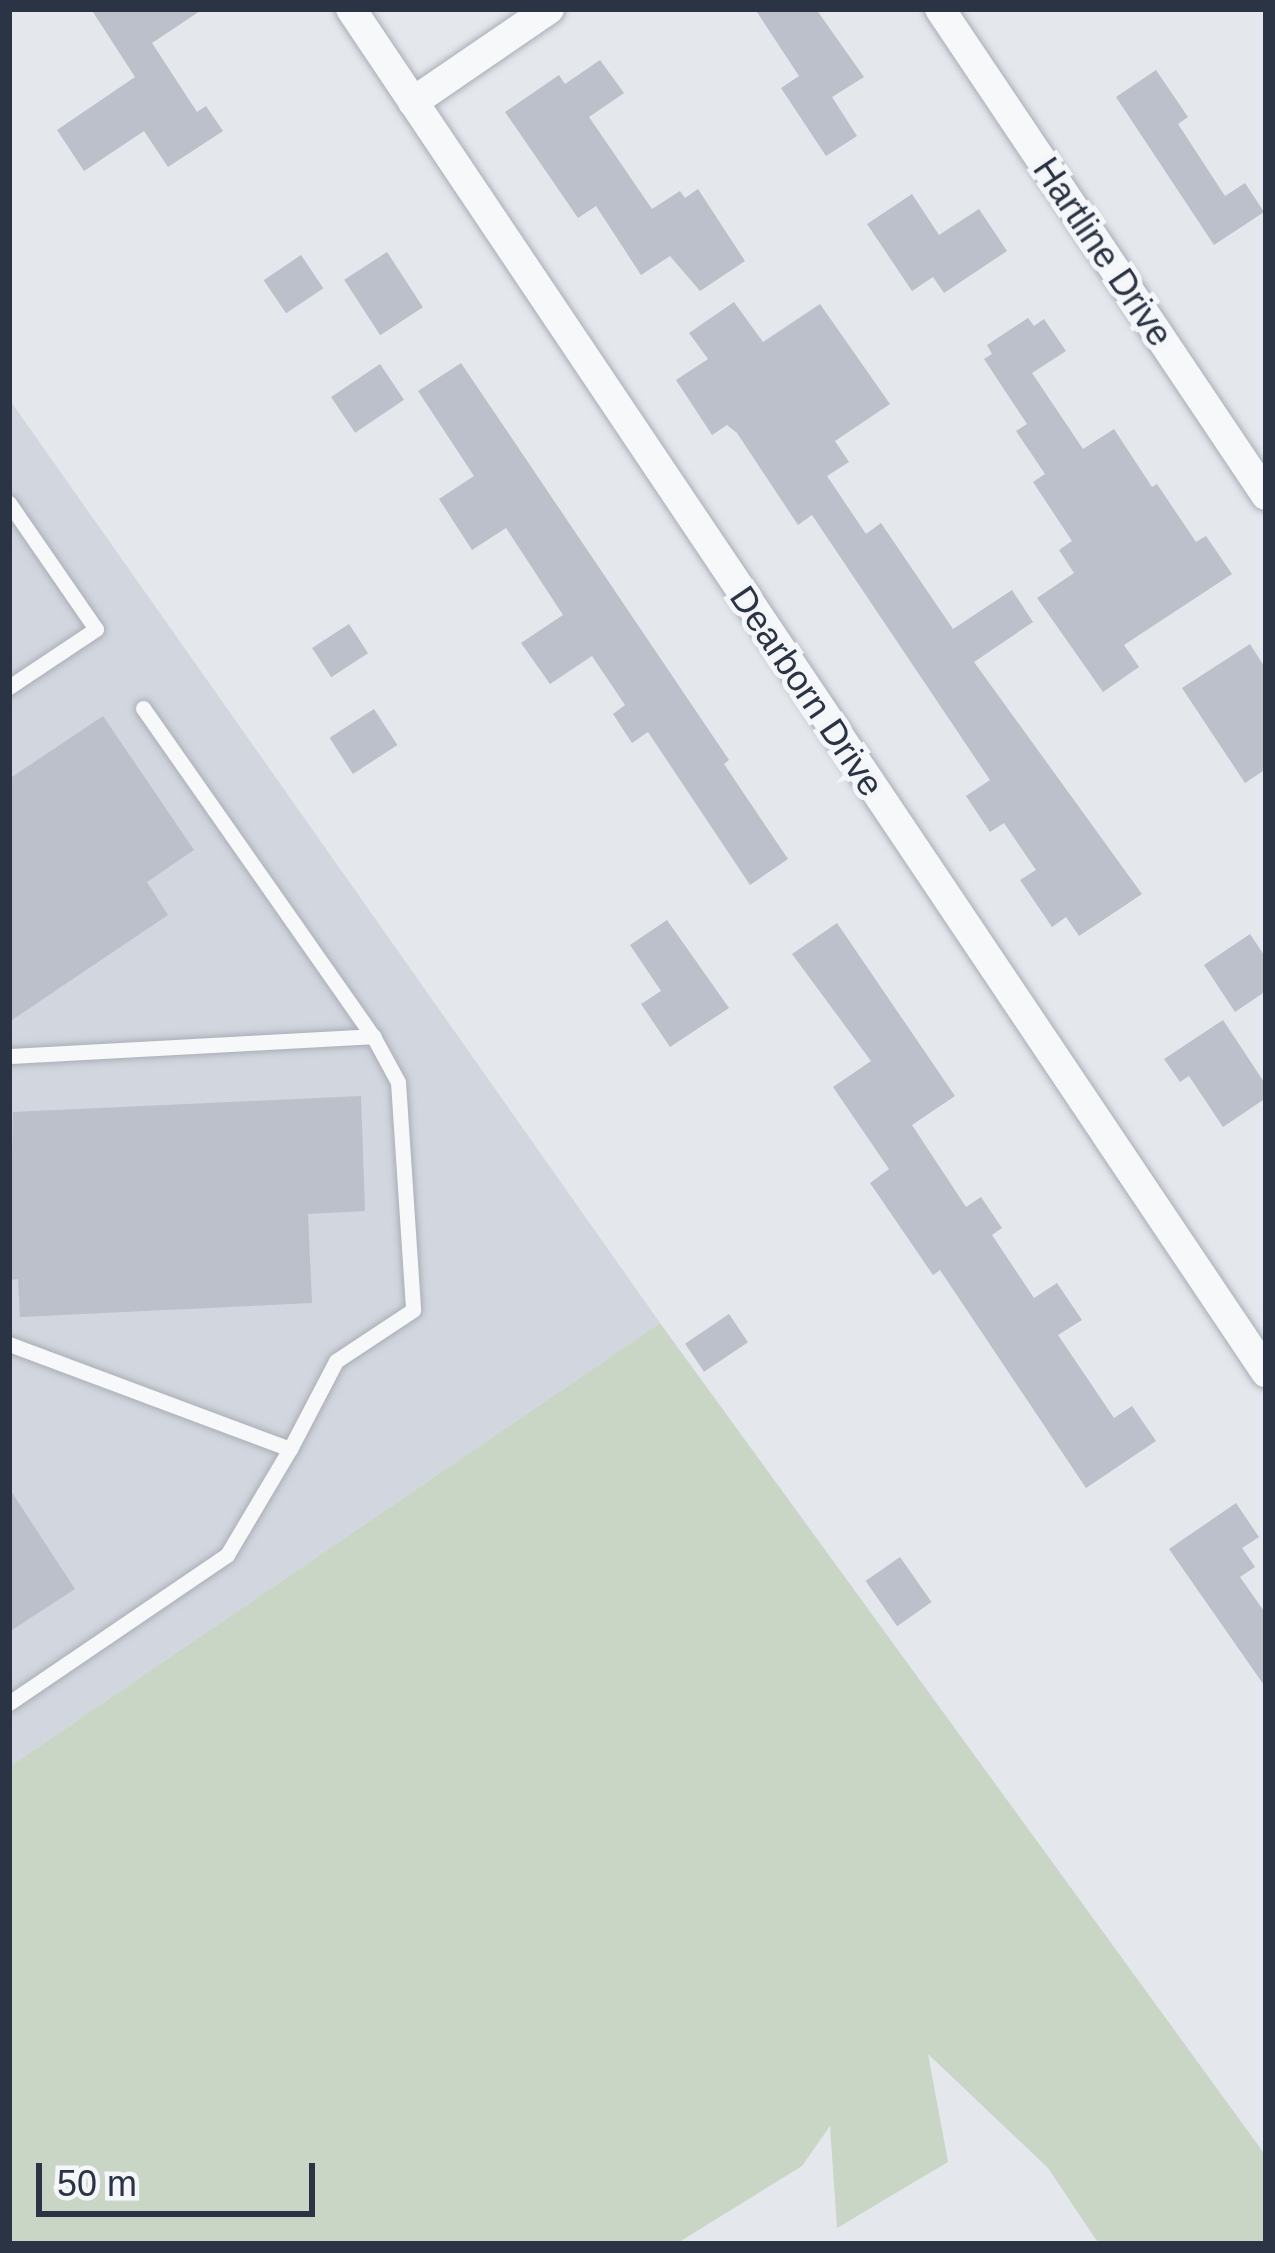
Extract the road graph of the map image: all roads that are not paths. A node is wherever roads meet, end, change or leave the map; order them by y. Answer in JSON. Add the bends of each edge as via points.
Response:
{"nodes":[{"id":1,"x":351,"y":9,"type":"edge"},
{"id":2,"x":548,"y":9,"type":"edge"},
{"id":3,"x":940,"y":9,"type":"edge"},
{"id":4,"x":413,"y":102,"type":"junction"},
{"id":5,"x":1266,"y":494,"type":"edge"},
{"id":6,"x":9,"y":503,"type":"edge"},
{"id":7,"x":9,"y":688,"type":"edge"},
{"id":8,"x":143,"y":708,"type":"dead end"},
{"id":9,"x":374,"y":1036,"type":"junction"},
{"id":10,"x":9,"y":1056,"type":"edge"},
{"id":11,"x":9,"y":1344,"type":"edge"},
{"id":12,"x":1266,"y":1372,"type":"edge"},
{"id":13,"x":290,"y":1449,"type":"junction"},
{"id":14,"x":9,"y":1703,"type":"edge"}],
"edges":[{"from":1,"to":4,"type":"street","name":"Dearborn Drive"},
{"from":2,"to":4,"type":"street"},
{"from":3,"to":5,"type":"street","name":"Hartline Drive"},
{"from":4,"to":12,"type":"street","name":"Dearborn Drive"},
{"from":6,"to":7,"type":"lane","via":[[96,629]]},
{"from":8,"to":9,"type":"lane"},
{"from":9,"to":10,"type":"lane"},
{"from":9,"to":13,"type":"lane","via":[[398,1082],[413,1310],[336,1361]]},
{"from":11,"to":13,"type":"lane"},
{"from":13,"to":14,"type":"lane","via":[[227,1555]]}]}
